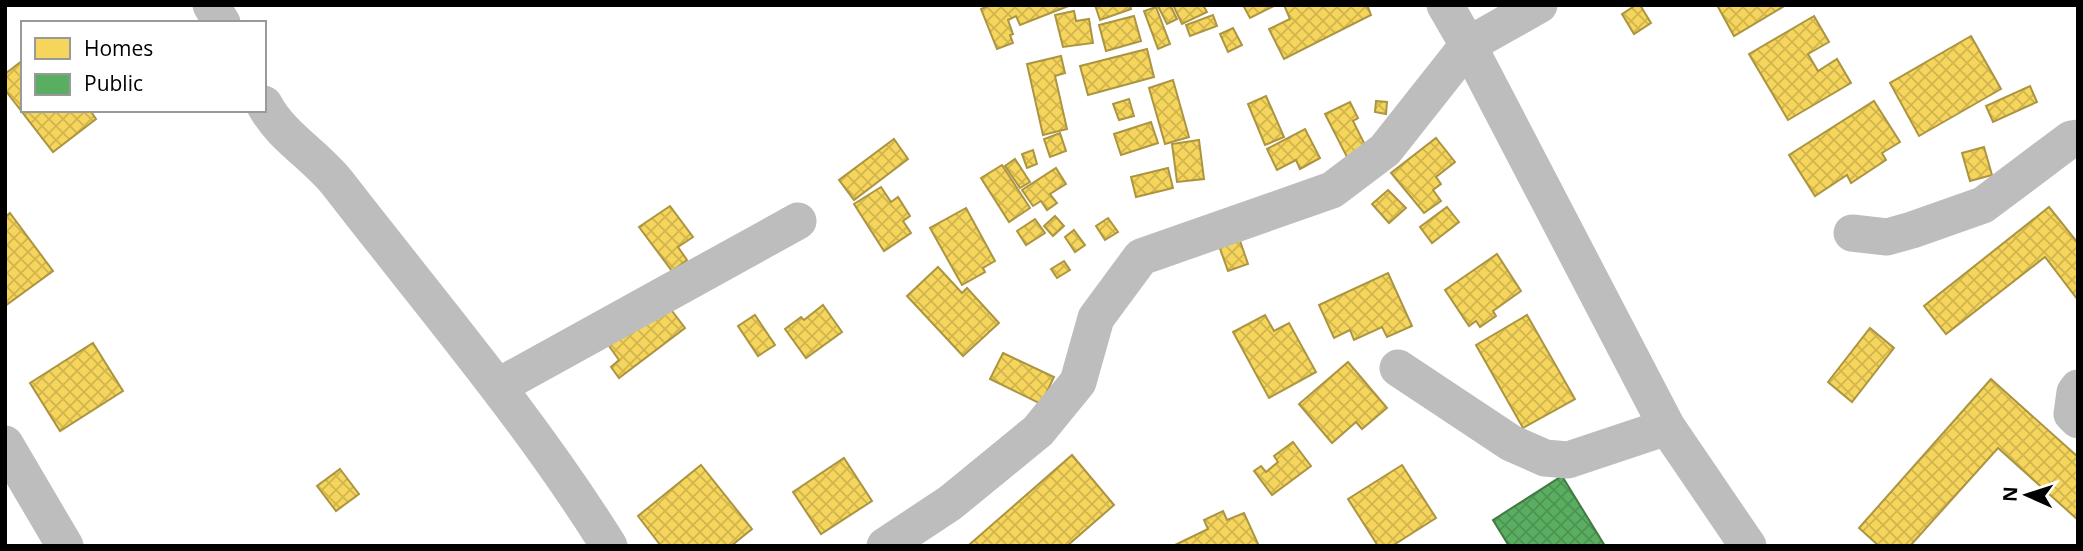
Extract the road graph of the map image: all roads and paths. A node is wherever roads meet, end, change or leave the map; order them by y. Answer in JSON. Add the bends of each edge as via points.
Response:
{"nodes":[{"id":1,"x":211,"y":5,"type":"edge"},
{"id":2,"x":1445,"y":5,"type":"edge"},
{"id":3,"x":1539,"y":5,"type":"edge"},
{"id":4,"x":221,"y":21,"type":"edge"},
{"id":5,"x":1468,"y":45,"type":"junction"},
{"id":6,"x":266,"y":108,"type":"edge"},
{"id":7,"x":2078,"y":138,"type":"edge"},
{"id":8,"x":798,"y":221,"type":"dead end"},
{"id":9,"x":1852,"y":233,"type":"dead end"},
{"id":10,"x":1398,"y":368,"type":"dead end"},
{"id":11,"x":499,"y":386,"type":"junction"},
{"id":12,"x":2078,"y":388,"type":"edge"},
{"id":13,"x":2078,"y":420,"type":"edge"},
{"id":14,"x":1667,"y":427,"type":"junction"},
{"id":15,"x":5,"y":444,"type":"edge"},
{"id":16,"x":65,"y":546,"type":"edge"},
{"id":17,"x":610,"y":546,"type":"edge"},
{"id":18,"x":885,"y":546,"type":"edge"},
{"id":19,"x":1748,"y":546,"type":"edge"}],
"edges":[{"from":1,"to":4,"type":"street"},
{"from":2,"to":5,"type":"street"},
{"from":3,"to":5,"type":"street"},
{"from":5,"to":14,"type":"street"},
{"from":5,"to":18,"type":"street","via":[[1385,150],[1332,190],[1141,257],[1096,318],[1078,382],[1038,431],[950,503]]},
{"from":6,"to":11,"type":"street","via":[[272,120],[327,168]]},
{"from":7,"to":9,"type":"street","via":[[1983,205],[1887,237]]},
{"from":8,"to":11,"type":"street"},
{"from":10,"to":14,"type":"street","via":[[1511,443],[1545,458],[1568,460]]},
{"from":11,"to":17,"type":"street"},
{"from":12,"to":13,"type":"street","via":[[2072,414]]},
{"from":14,"to":19,"type":"street"},
{"from":15,"to":16,"type":"street"}]}
